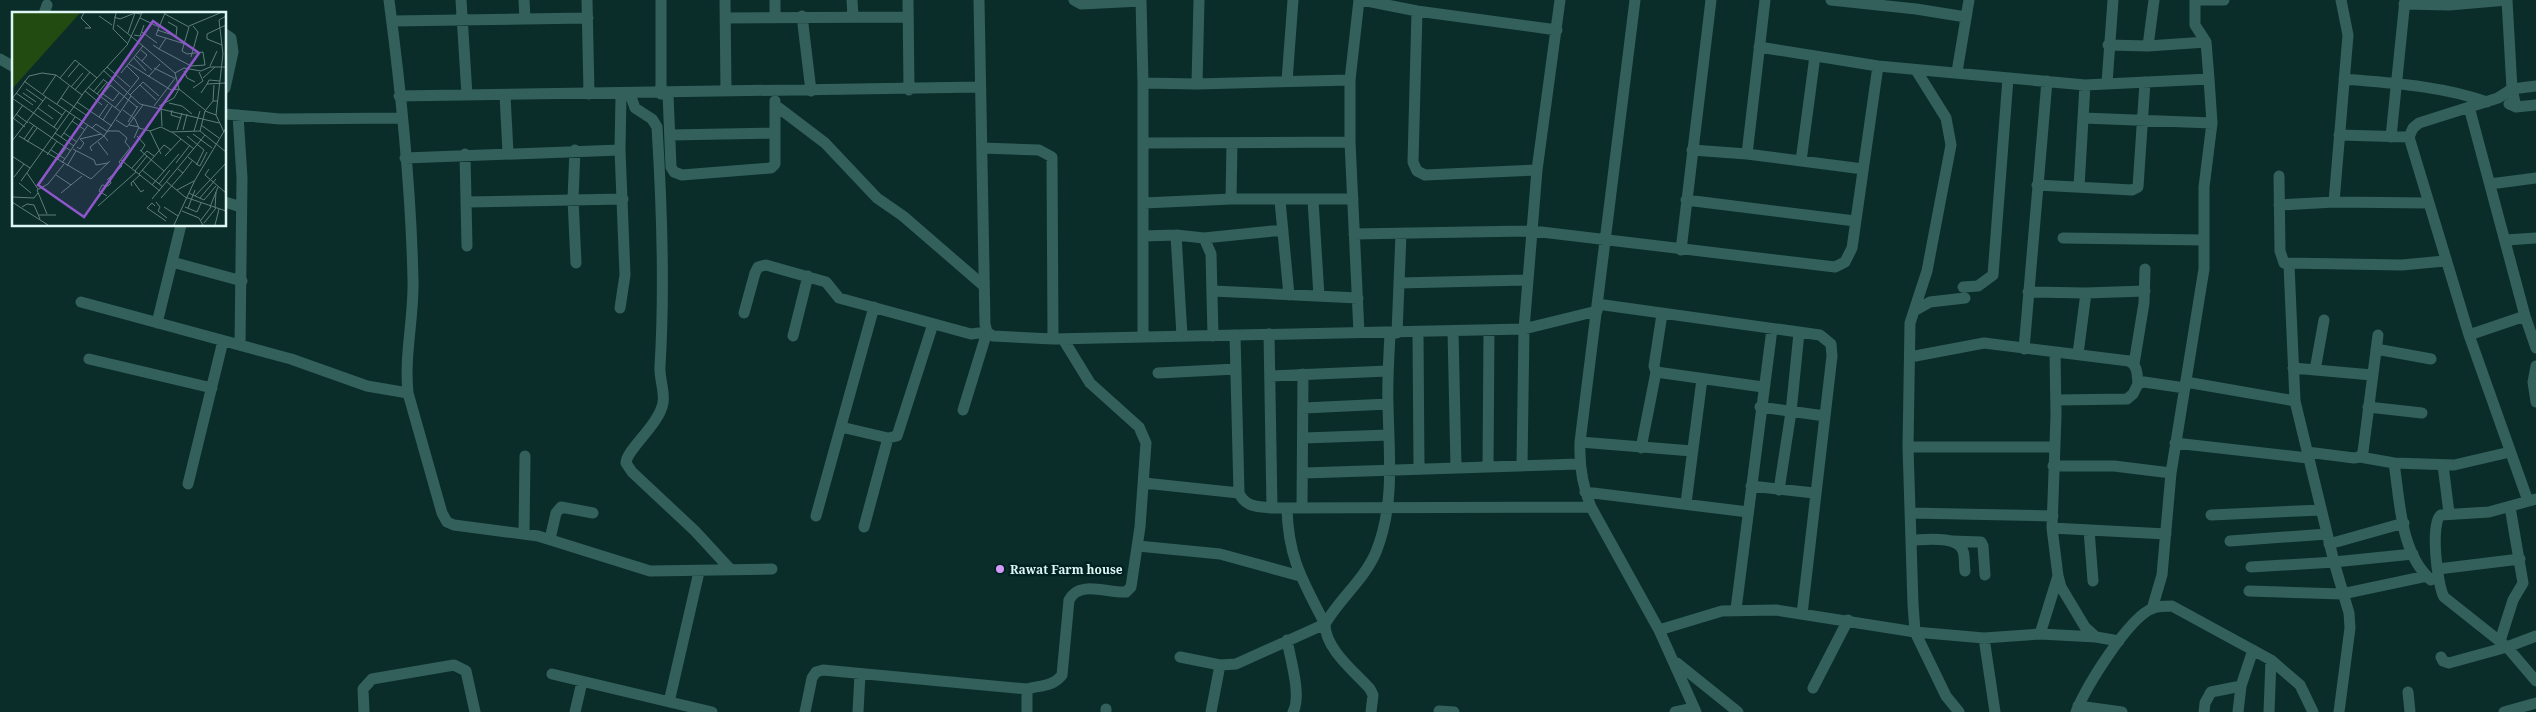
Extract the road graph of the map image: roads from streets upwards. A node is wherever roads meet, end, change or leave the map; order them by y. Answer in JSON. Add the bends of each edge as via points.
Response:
{"nodes":[{"id":1,"x":389,"y":0,"type":"edge"},
{"id":2,"x":461,"y":0,"type":"edge"},
{"id":3,"x":524,"y":0,"type":"edge"},
{"id":4,"x":588,"y":0,"type":"edge"},
{"id":5,"x":661,"y":0,"type":"edge"},
{"id":6,"x":725,"y":0,"type":"edge"},
{"id":7,"x":775,"y":0,"type":"edge"},
{"id":8,"x":852,"y":0,"type":"edge"},
{"id":9,"x":908,"y":0,"type":"edge"},
{"id":10,"x":979,"y":0,"type":"edge"},
{"id":11,"x":1074,"y":0,"type":"edge"},
{"id":12,"x":1198,"y":0,"type":"edge"},
{"id":13,"x":1293,"y":0,"type":"edge"},
{"id":14,"x":1360,"y":0,"type":"edge"},
{"id":15,"x":1560,"y":0,"type":"edge"},
{"id":16,"x":1635,"y":0,"type":"edge"},
{"id":17,"x":1711,"y":0,"type":"edge"},
{"id":18,"x":1765,"y":0,"type":"edge"},
{"id":19,"x":1831,"y":0,"type":"edge"},
{"id":20,"x":1968,"y":0,"type":"edge"},
{"id":21,"x":2113,"y":0,"type":"edge"},
{"id":22,"x":2154,"y":0,"type":"edge"},
{"id":23,"x":2195,"y":0,"type":"edge"},
{"id":24,"x":2224,"y":0,"type":"edge"},
{"id":25,"x":2340,"y":0,"type":"edge"},
{"id":26,"x":2507,"y":0,"type":"edge"},
{"id":27,"x":1141,"y":1,"type":"edge"},
{"id":28,"x":2405,"y":2,"type":"edge"},
{"id":29,"x":2448,"y":2,"type":"edge"},
{"id":30,"x":1917,"y":4,"type":"edge"},
{"id":31,"x":1417,"y":11,"type":"junction"},
{"id":32,"x":802,"y":16,"type":"junction"},
{"id":33,"x":853,"y":16,"type":"junction"},
{"id":34,"x":776,"y":17,"type":"junction"},
{"id":35,"x":908,"y":17,"type":"junction"},
{"id":36,"x":1966,"y":17,"type":"junction"},
{"id":37,"x":588,"y":18,"type":"junction"},
{"id":38,"x":725,"y":18,"type":"junction"},
{"id":39,"x":462,"y":19,"type":"junction"},
{"id":40,"x":525,"y":19,"type":"junction"},
{"id":41,"x":392,"y":21,"type":"junction"},
{"id":42,"x":1557,"y":30,"type":"junction"},
{"id":43,"x":226,"y":35,"type":"edge"},
{"id":44,"x":2206,"y":42,"type":"junction"},
{"id":45,"x":2108,"y":46,"type":"junction"},
{"id":46,"x":2148,"y":46,"type":"junction"},
{"id":47,"x":1759,"y":47,"type":"junction"},
{"id":48,"x":1815,"y":56,"type":"junction"},
{"id":49,"x":1878,"y":66,"type":"junction"},
{"id":50,"x":1916,"y":70,"type":"junction"},
{"id":51,"x":1967,"y":73,"type":"junction"},
{"id":52,"x":2008,"y":78,"type":"junction"},
{"id":53,"x":2209,"y":79,"type":"junction"},
{"id":54,"x":2344,"y":79,"type":"junction"},
{"id":55,"x":1350,"y":80,"type":"junction"},
{"id":56,"x":1287,"y":81,"type":"junction"},
{"id":57,"x":2047,"y":81,"type":"junction"},
{"id":58,"x":2145,"y":82,"type":"junction"},
{"id":59,"x":226,"y":83,"type":"edge"},
{"id":60,"x":1143,"y":83,"type":"junction"},
{"id":61,"x":2108,"y":83,"type":"junction"},
{"id":62,"x":2395,"y":83,"type":"junction"},
{"id":63,"x":1197,"y":84,"type":"junction"},
{"id":64,"x":2085,"y":84,"type":"junction"},
{"id":65,"x":2536,"y":86,"type":"edge"},
{"id":66,"x":980,"y":88,"type":"junction"},
{"id":67,"x":2512,"y":89,"type":"junction"},
{"id":68,"x":909,"y":90,"type":"junction"},
{"id":69,"x":726,"y":91,"type":"junction"},
{"id":70,"x":810,"y":91,"type":"junction"},
{"id":71,"x":775,"y":92,"type":"junction"},
{"id":72,"x":590,"y":94,"type":"junction"},
{"id":73,"x":625,"y":94,"type":"junction"},
{"id":74,"x":665,"y":94,"type":"junction"},
{"id":75,"x":466,"y":95,"type":"junction"},
{"id":76,"x":505,"y":95,"type":"junction"},
{"id":77,"x":399,"y":96,"type":"junction"},
{"id":78,"x":2498,"y":98,"type":"junction"},
{"id":79,"x":2487,"y":102,"type":"junction"},
{"id":80,"x":775,"y":105,"type":"junction"},
{"id":81,"x":2536,"y":105,"type":"edge"},
{"id":82,"x":2469,"y":107,"type":"junction"},
{"id":83,"x":2516,"y":107,"type":"junction"},
{"id":84,"x":226,"y":114,"type":"edge"},
{"id":85,"x":238,"y":115,"type":"junction"},
{"id":86,"x":401,"y":118,"type":"junction"},
{"id":87,"x":2083,"y":118,"type":"junction"},
{"id":88,"x":2144,"y":122,"type":"junction"},
{"id":89,"x":2392,"y":122,"type":"junction"},
{"id":90,"x":2212,"y":123,"type":"junction"},
{"id":91,"x":774,"y":133,"type":"junction"},
{"id":92,"x":670,"y":135,"type":"junction"},
{"id":93,"x":2339,"y":135,"type":"junction"},
{"id":94,"x":2410,"y":135,"type":"junction"},
{"id":95,"x":2391,"y":137,"type":"junction"},
{"id":96,"x":1350,"y":142,"type":"junction"},
{"id":97,"x":1143,"y":143,"type":"junction"},
{"id":98,"x":1232,"y":143,"type":"junction"},
{"id":99,"x":982,"y":148,"type":"junction"},
{"id":100,"x":574,"y":150,"type":"junction"},
{"id":101,"x":620,"y":150,"type":"junction"},
{"id":102,"x":1692,"y":150,"type":"junction"},
{"id":103,"x":508,"y":153,"type":"junction"},
{"id":104,"x":465,"y":154,"type":"junction"},
{"id":105,"x":1747,"y":154,"type":"junction"},
{"id":106,"x":405,"y":158,"type":"junction"},
{"id":107,"x":1801,"y":160,"type":"junction"},
{"id":108,"x":1863,"y":169,"type":"junction"},
{"id":109,"x":1538,"y":170,"type":"junction"},
{"id":110,"x":2279,"y":176,"type":"dead end"},
{"id":111,"x":2536,"y":178,"type":"edge"},
{"id":112,"x":2490,"y":184,"type":"junction"},
{"id":113,"x":2037,"y":185,"type":"junction"},
{"id":114,"x":2079,"y":187,"type":"junction"},
{"id":115,"x":573,"y":199,"type":"junction"},
{"id":116,"x":622,"y":199,"type":"junction"},
{"id":117,"x":1231,"y":199,"type":"junction"},
{"id":118,"x":1354,"y":199,"type":"junction"},
{"id":119,"x":1313,"y":200,"type":"junction"},
{"id":120,"x":1686,"y":200,"type":"junction"},
{"id":121,"x":1280,"y":201,"type":"junction"},
{"id":122,"x":226,"y":202,"type":"edge"},
{"id":123,"x":467,"y":202,"type":"junction"},
{"id":124,"x":2334,"y":202,"type":"junction"},
{"id":125,"x":1144,"y":203,"type":"junction"},
{"id":126,"x":2429,"y":203,"type":"junction"},
{"id":127,"x":2279,"y":205,"type":"junction"},
{"id":128,"x":241,"y":207,"type":"junction"},
{"id":129,"x":1855,"y":221,"type":"junction"},
{"id":130,"x":180,"y":226,"type":"edge"},
{"id":131,"x":1283,"y":230,"type":"junction"},
{"id":132,"x":1533,"y":231,"type":"junction"},
{"id":133,"x":1354,"y":234,"type":"junction"},
{"id":134,"x":1401,"y":234,"type":"junction"},
{"id":135,"x":1176,"y":235,"type":"junction"},
{"id":136,"x":1144,"y":236,"type":"junction"},
{"id":137,"x":1204,"y":238,"type":"junction"},
{"id":138,"x":2063,"y":238,"type":"dead end"},
{"id":139,"x":2536,"y":238,"type":"edge"},
{"id":140,"x":2203,"y":240,"type":"junction"},
{"id":141,"x":2506,"y":240,"type":"junction"},
{"id":142,"x":1606,"y":241,"type":"junction"},
{"id":143,"x":467,"y":246,"type":"dead end"},
{"id":144,"x":1681,"y":250,"type":"junction"},
{"id":145,"x":2445,"y":260,"type":"junction"},
{"id":146,"x":172,"y":262,"type":"junction"},
{"id":147,"x":576,"y":263,"type":"dead end"},
{"id":148,"x":2289,"y":265,"type":"junction"},
{"id":149,"x":2145,"y":270,"type":"dead end"},
{"id":150,"x":808,"y":276,"type":"junction"},
{"id":151,"x":1528,"y":280,"type":"junction"},
{"id":152,"x":242,"y":281,"type":"junction"},
{"id":153,"x":1400,"y":283,"type":"junction"},
{"id":154,"x":984,"y":286,"type":"junction"},
{"id":155,"x":1213,"y":291,"type":"junction"},
{"id":156,"x":2145,"y":291,"type":"junction"},
{"id":157,"x":2028,"y":292,"type":"junction"},
{"id":158,"x":2086,"y":293,"type":"junction"},
{"id":159,"x":1289,"y":295,"type":"junction"},
{"id":160,"x":1319,"y":296,"type":"junction"},
{"id":161,"x":1358,"y":298,"type":"junction"},
{"id":162,"x":81,"y":302,"type":"dead end"},
{"id":163,"x":874,"y":307,"type":"junction"},
{"id":164,"x":620,"y":308,"type":"dead end"},
{"id":165,"x":1597,"y":308,"type":"junction"},
{"id":166,"x":1914,"y":311,"type":"junction"},
{"id":167,"x":744,"y":313,"type":"dead end"},
{"id":168,"x":1662,"y":314,"type":"junction"},
{"id":169,"x":2525,"y":316,"type":"junction"},
{"id":170,"x":2324,"y":320,"type":"dead end"},
{"id":171,"x":157,"y":323,"type":"junction"},
{"id":172,"x":933,"y":324,"type":"junction"},
{"id":173,"x":1772,"y":329,"type":"junction"},
{"id":174,"x":1489,"y":330,"type":"junction"},
{"id":175,"x":1524,"y":330,"type":"junction"},
{"id":176,"x":1453,"y":331,"type":"junction"},
{"id":177,"x":987,"y":332,"type":"junction"},
{"id":178,"x":1359,"y":333,"type":"junction"},
{"id":179,"x":1394,"y":333,"type":"junction"},
{"id":180,"x":1418,"y":333,"type":"junction"},
{"id":181,"x":1799,"y":333,"type":"junction"},
{"id":182,"x":1269,"y":334,"type":"junction"},
{"id":183,"x":2469,"y":335,"type":"junction"},
{"id":184,"x":793,"y":336,"type":"dead end"},
{"id":185,"x":1182,"y":336,"type":"junction"},
{"id":186,"x":1213,"y":336,"type":"junction"},
{"id":187,"x":1235,"y":336,"type":"junction"},
{"id":188,"x":2378,"y":336,"type":"dead end"},
{"id":189,"x":1143,"y":337,"type":"junction"},
{"id":190,"x":1058,"y":339,"type":"junction"},
{"id":191,"x":223,"y":340,"type":"junction"},
{"id":192,"x":240,"y":345,"type":"junction"},
{"id":193,"x":2024,"y":348,"type":"junction"},
{"id":194,"x":2376,"y":348,"type":"junction"},
{"id":195,"x":2536,"y":348,"type":"edge"},
{"id":196,"x":2055,"y":352,"type":"junction"},
{"id":197,"x":2078,"y":354,"type":"junction"},
{"id":198,"x":1910,"y":357,"type":"junction"},
{"id":199,"x":89,"y":359,"type":"dead end"},
{"id":200,"x":2431,"y":359,"type":"dead end"},
{"id":201,"x":2134,"y":364,"type":"junction"},
{"id":202,"x":2536,"y":366,"type":"edge"},
{"id":203,"x":2293,"y":368,"type":"junction"},
{"id":204,"x":1236,"y":369,"type":"junction"},
{"id":205,"x":2315,"y":370,"type":"junction"},
{"id":206,"x":1388,"y":371,"type":"junction"},
{"id":207,"x":1656,"y":372,"type":"junction"},
{"id":208,"x":1158,"y":373,"type":"dead end"},
{"id":209,"x":1303,"y":374,"type":"junction"},
{"id":210,"x":1270,"y":376,"type":"junction"},
{"id":211,"x":2372,"y":376,"type":"junction"},
{"id":212,"x":1702,"y":379,"type":"junction"},
{"id":213,"x":2138,"y":384,"type":"junction"},
{"id":214,"x":2186,"y":385,"type":"junction"},
{"id":215,"x":1762,"y":387,"type":"junction"},
{"id":216,"x":212,"y":388,"type":"junction"},
{"id":217,"x":408,"y":393,"type":"junction"},
{"id":218,"x":2056,"y":400,"type":"junction"},
{"id":219,"x":2295,"y":401,"type":"junction"},
{"id":220,"x":2536,"y":402,"type":"edge"},
{"id":221,"x":1388,"y":404,"type":"junction"},
{"id":222,"x":1760,"y":407,"type":"junction"},
{"id":223,"x":2368,"y":407,"type":"junction"},
{"id":224,"x":1304,"y":408,"type":"junction"},
{"id":225,"x":963,"y":410,"type":"dead end"},
{"id":226,"x":1791,"y":412,"type":"junction"},
{"id":227,"x":2422,"y":413,"type":"dead end"},
{"id":228,"x":1825,"y":416,"type":"junction"},
{"id":229,"x":841,"y":427,"type":"junction"},
{"id":230,"x":1389,"y":435,"type":"junction"},
{"id":231,"x":888,"y":438,"type":"junction"},
{"id":232,"x":1304,"y":438,"type":"junction"},
{"id":233,"x":1580,"y":442,"type":"junction"},
{"id":234,"x":2176,"y":443,"type":"junction"},
{"id":235,"x":1908,"y":447,"type":"junction"},
{"id":236,"x":1641,"y":448,"type":"junction"},
{"id":237,"x":2055,"y":448,"type":"junction"},
{"id":238,"x":1692,"y":451,"type":"junction"},
{"id":239,"x":2510,"y":452,"type":"junction"},
{"id":240,"x":2307,"y":455,"type":"junction"},
{"id":241,"x":525,"y":456,"type":"dead end"},
{"id":242,"x":2360,"y":457,"type":"junction"},
{"id":243,"x":2394,"y":463,"type":"junction"},
{"id":244,"x":1580,"y":464,"type":"junction"},
{"id":245,"x":2443,"y":465,"type":"junction"},
{"id":246,"x":1522,"y":466,"type":"junction"},
{"id":247,"x":2053,"y":466,"type":"junction"},
{"id":248,"x":1488,"y":467,"type":"junction"},
{"id":249,"x":1456,"y":468,"type":"junction"},
{"id":250,"x":1419,"y":469,"type":"junction"},
{"id":251,"x":1390,"y":471,"type":"junction"},
{"id":252,"x":1304,"y":473,"type":"junction"},
{"id":253,"x":2171,"y":474,"type":"junction"},
{"id":254,"x":1144,"y":483,"type":"junction"},
{"id":255,"x":188,"y":484,"type":"dead end"},
{"id":256,"x":1751,"y":486,"type":"junction"},
{"id":257,"x":1778,"y":490,"type":"junction"},
{"id":258,"x":1585,"y":492,"type":"junction"},
{"id":259,"x":1239,"y":493,"type":"junction"},
{"id":260,"x":1814,"y":493,"type":"junction"},
{"id":261,"x":2532,"y":500,"type":"edge"},
{"id":262,"x":1686,"y":502,"type":"junction"},
{"id":263,"x":1388,"y":507,"type":"junction"},
{"id":264,"x":1591,"y":507,"type":"junction"},
{"id":265,"x":2510,"y":507,"type":"junction"},
{"id":266,"x":1272,"y":508,"type":"junction"},
{"id":267,"x":1286,"y":508,"type":"junction"},
{"id":268,"x":1302,"y":508,"type":"junction"},
{"id":269,"x":2320,"y":510,"type":"junction"},
{"id":270,"x":1748,"y":512,"type":"junction"},
{"id":271,"x":1911,"y":513,"type":"junction"},
{"id":272,"x":2449,"y":513,"type":"junction"},
{"id":273,"x":593,"y":514,"type":"dead end"},
{"id":274,"x":2211,"y":515,"type":"dead end"},
{"id":275,"x":816,"y":516,"type":"dead end"},
{"id":276,"x":2053,"y":516,"type":"junction"},
{"id":277,"x":2404,"y":523,"type":"junction"},
{"id":278,"x":864,"y":526,"type":"dead end"},
{"id":279,"x":2052,"y":528,"type":"junction"},
{"id":280,"x":2089,"y":530,"type":"junction"},
{"id":281,"x":524,"y":534,"type":"junction"},
{"id":282,"x":2166,"y":534,"type":"junction"},
{"id":283,"x":550,"y":539,"type":"junction"},
{"id":284,"x":2328,"y":539,"type":"junction"},
{"id":285,"x":1911,"y":540,"type":"junction"},
{"id":286,"x":1952,"y":541,"type":"junction"},
{"id":287,"x":2230,"y":541,"type":"dead end"},
{"id":288,"x":1138,"y":546,"type":"junction"},
{"id":289,"x":2412,"y":554,"type":"junction"},
{"id":290,"x":2520,"y":559,"type":"junction"},
{"id":291,"x":2334,"y":562,"type":"junction"},
{"id":292,"x":2251,"y":567,"type":"dead end"},
{"id":293,"x":772,"y":569,"type":"dead end"},
{"id":294,"x":2438,"y":569,"type":"junction"},
{"id":295,"x":731,"y":570,"type":"junction"},
{"id":296,"x":1965,"y":571,"type":"dead end"},
{"id":297,"x":700,"y":572,"type":"junction"},
{"id":298,"x":1985,"y":575,"type":"dead end"},
{"id":299,"x":1300,"y":576,"type":"junction"},
{"id":300,"x":2058,"y":576,"type":"junction"},
{"id":301,"x":2427,"y":576,"type":"junction"},
{"id":302,"x":2092,"y":581,"type":"dead end"},
{"id":303,"x":2438,"y":586,"type":"junction"},
{"id":304,"x":2249,"y":592,"type":"dead end"},
{"id":305,"x":2342,"y":594,"type":"junction"},
{"id":306,"x":1736,"y":609,"type":"junction"},
{"id":307,"x":2152,"y":609,"type":"junction"},
{"id":308,"x":1802,"y":614,"type":"junction"},
{"id":309,"x":1848,"y":620,"type":"junction"},
{"id":310,"x":1325,"y":624,"type":"junction"},
{"id":311,"x":1658,"y":630,"type":"junction"},
{"id":312,"x":1915,"y":632,"type":"junction"},
{"id":313,"x":2040,"y":634,"type":"junction"},
{"id":314,"x":2536,"y":636,"type":"edge"},
{"id":315,"x":2096,"y":637,"type":"junction"},
{"id":316,"x":1984,"y":638,"type":"junction"},
{"id":317,"x":1287,"y":640,"type":"junction"},
{"id":318,"x":2119,"y":641,"type":"junction"},
{"id":319,"x":2504,"y":644,"type":"junction"},
{"id":320,"x":2253,"y":650,"type":"junction"},
{"id":321,"x":1180,"y":657,"type":"dead end"},
{"id":322,"x":2441,"y":657,"type":"dead end"},
{"id":323,"x":2271,"y":660,"type":"junction"},
{"id":324,"x":1675,"y":662,"type":"junction"},
{"id":325,"x":1220,"y":665,"type":"junction"},
{"id":326,"x":552,"y":674,"type":"dead end"},
{"id":327,"x":860,"y":674,"type":"junction"},
{"id":328,"x":2536,"y":680,"type":"edge"},
{"id":329,"x":582,"y":682,"type":"junction"},
{"id":330,"x":2240,"y":686,"type":"junction"},
{"id":331,"x":1813,"y":688,"type":"dead end"},
{"id":332,"x":1027,"y":689,"type":"junction"},
{"id":333,"x":2408,"y":692,"type":"dead end"},
{"id":334,"x":669,"y":702,"type":"junction"},
{"id":335,"x":2536,"y":703,"type":"edge"},
{"id":336,"x":2077,"y":709,"type":"edge"},
{"id":337,"x":1695,"y":710,"type":"edge"},
{"id":338,"x":1439,"y":711,"type":"edge"},
{"id":339,"x":364,"y":712,"type":"edge"},
{"id":340,"x":475,"y":712,"type":"edge"},
{"id":341,"x":575,"y":712,"type":"edge"},
{"id":342,"x":712,"y":712,"type":"edge"},
{"id":343,"x":805,"y":712,"type":"edge"},
{"id":344,"x":858,"y":712,"type":"edge"},
{"id":345,"x":1027,"y":712,"type":"edge"},
{"id":346,"x":1211,"y":712,"type":"edge"},
{"id":347,"x":1294,"y":712,"type":"edge"},
{"id":348,"x":1371,"y":712,"type":"edge"},
{"id":349,"x":1454,"y":712,"type":"edge"},
{"id":350,"x":1675,"y":712,"type":"edge"},
{"id":351,"x":1738,"y":712,"type":"edge"},
{"id":352,"x":1958,"y":712,"type":"edge"},
{"id":353,"x":1995,"y":712,"type":"edge"},
{"id":354,"x":2122,"y":712,"type":"edge"},
{"id":355,"x":2204,"y":712,"type":"edge"},
{"id":356,"x":2238,"y":712,"type":"edge"},
{"id":357,"x":2269,"y":712,"type":"edge"},
{"id":358,"x":2313,"y":712,"type":"edge"},
{"id":359,"x":2339,"y":712,"type":"edge"},
{"id":360,"x":2410,"y":712,"type":"edge"},
{"id":361,"x":2504,"y":712,"type":"edge"}],
"edges":[{"from":1,"to":41,"type":"street"},
{"from":2,"to":39,"type":"street"},
{"from":3,"to":40,"type":"street"},
{"from":4,"to":37,"type":"street"},
{"from":5,"to":74,"type":"street"},
{"from":6,"to":38,"type":"street"},
{"from":7,"to":34,"type":"street"},
{"from":8,"to":33,"type":"street"},
{"from":9,"to":35,"type":"street"},
{"from":10,"to":66,"type":"street"},
{"from":11,"to":27,"type":"street","via":[[1081,4]]},
{"from":12,"to":63,"type":"street"},
{"from":13,"to":56,"type":"street"},
{"from":14,"to":31,"type":"street"},
{"from":14,"to":55,"type":"street"},
{"from":15,"to":42,"type":"street"},
{"from":16,"to":142,"type":"street"},
{"from":17,"to":102,"type":"street"},
{"from":18,"to":47,"type":"street"},
{"from":19,"to":30,"type":"street"},
{"from":20,"to":36,"type":"street"},
{"from":21,"to":45,"type":"street"},
{"from":22,"to":46,"type":"street"},
{"from":23,"to":24,"type":"street"},
{"from":23,"to":44,"type":"street","via":[[2195,25]]},
{"from":25,"to":54,"type":"street","via":[[2348,36]]},
{"from":26,"to":29,"type":"street"},
{"from":26,"to":67,"type":"street"},
{"from":27,"to":60,"type":"street"},
{"from":28,"to":29,"type":"street"},
{"from":28,"to":62,"type":"street"},
{"from":30,"to":36,"type":"street"},
{"from":31,"to":42,"type":"street"},
{"from":31,"to":109,"type":"street","via":[[1413,162],[1417,171],[1425,175]]},
{"from":32,"to":33,"type":"street"},
{"from":32,"to":34,"type":"street"},
{"from":32,"to":70,"type":"street"},
{"from":33,"to":35,"type":"street"},
{"from":34,"to":38,"type":"street"},
{"from":35,"to":68,"type":"street"},
{"from":36,"to":51,"type":"street"},
{"from":37,"to":40,"type":"street"},
{"from":37,"to":72,"type":"street"},
{"from":38,"to":69,"type":"street"},
{"from":39,"to":40,"type":"street"},
{"from":39,"to":41,"type":"street"},
{"from":39,"to":75,"type":"street"},
{"from":41,"to":77,"type":"street"},
{"from":42,"to":109,"type":"street"},
{"from":43,"to":59,"type":"street","via":[[234,47]]},
{"from":44,"to":46,"type":"street"},
{"from":44,"to":53,"type":"street"},
{"from":45,"to":46,"type":"street"},
{"from":45,"to":61,"type":"street"},
{"from":47,"to":48,"type":"street"},
{"from":47,"to":105,"type":"street"},
{"from":48,"to":49,"type":"street"},
{"from":48,"to":107,"type":"street"},
{"from":49,"to":50,"type":"street"},
{"from":49,"to":108,"type":"street"},
{"from":50,"to":51,"type":"street"},
{"from":50,"to":166,"type":"street","via":[[1946,118],[1951,146],[1927,271]]},
{"from":51,"to":52,"type":"street"},
{"from":52,"to":57,"type":"street"},
{"from":52,"to":166,"type":"street","via":[[1993,275],[1978,286],[1930,302]]},
{"from":53,"to":58,"type":"street"},
{"from":53,"to":90,"type":"street"},
{"from":54,"to":62,"type":"street"},
{"from":54,"to":93,"type":"street"},
{"from":55,"to":56,"type":"street"},
{"from":55,"to":96,"type":"street"},
{"from":56,"to":63,"type":"street"},
{"from":57,"to":64,"type":"street"},
{"from":57,"to":113,"type":"street"},
{"from":58,"to":61,"type":"street"},
{"from":58,"to":88,"type":"street"},
{"from":60,"to":63,"type":"street"},
{"from":60,"to":97,"type":"street"},
{"from":61,"to":64,"type":"street"},
{"from":62,"to":79,"type":"street"},
{"from":62,"to":89,"type":"street"},
{"from":64,"to":87,"type":"street"},
{"from":65,"to":67,"type":"street"},
{"from":66,"to":68,"type":"street"},
{"from":66,"to":99,"type":"street"},
{"from":67,"to":78,"type":"street"},
{"from":67,"to":83,"type":"street"},
{"from":68,"to":70,"type":"street"},
{"from":69,"to":71,"type":"street"},
{"from":69,"to":74,"type":"street"},
{"from":70,"to":71,"type":"street"},
{"from":71,"to":80,"type":"street"},
{"from":72,"to":73,"type":"street"},
{"from":72,"to":76,"type":"street"},
{"from":73,"to":74,"type":"street"},
{"from":73,"to":101,"type":"street"},
{"from":73,"to":295,"type":"street","via":[[635,108],[652,119],[657,127],[664,303],[660,373],[663,398],[654,426],[628,456],[626,463]]},
{"from":74,"to":92,"type":"street"},
{"from":75,"to":76,"type":"street"},
{"from":75,"to":77,"type":"street"},
{"from":76,"to":103,"type":"street"},
{"from":77,"to":86,"type":"street"},
{"from":78,"to":79,"type":"street"},
{"from":78,"to":83,"type":"street"},
{"from":79,"to":82,"type":"street"},
{"from":80,"to":91,"type":"street"},
{"from":80,"to":154,"type":"street","via":[[825,143],[877,198]]},
{"from":81,"to":83,"type":"street"},
{"from":82,"to":94,"type":"street","via":[[2419,124]]},
{"from":82,"to":112,"type":"street"},
{"from":84,"to":85,"type":"street"},
{"from":85,"to":86,"type":"street","via":[[280,119]]},
{"from":85,"to":128,"type":"street"},
{"from":86,"to":106,"type":"street"},
{"from":87,"to":88,"type":"street"},
{"from":87,"to":114,"type":"street"},
{"from":88,"to":90,"type":"street"},
{"from":88,"to":114,"type":"street","via":[[2138,187],[2132,190]]},
{"from":89,"to":94,"type":"street"},
{"from":89,"to":95,"type":"street"},
{"from":90,"to":140,"type":"street","via":[[2204,187]]},
{"from":91,"to":92,"type":"street"},
{"from":91,"to":92,"type":"street","via":[[775,164],[771,168],[682,175],[674,172],[671,166]]},
{"from":93,"to":95,"type":"street"},
{"from":93,"to":124,"type":"street"},
{"from":94,"to":95,"type":"street"},
{"from":94,"to":126,"type":"street"},
{"from":96,"to":98,"type":"street"},
{"from":96,"to":118,"type":"street"},
{"from":97,"to":98,"type":"street"},
{"from":97,"to":125,"type":"street"},
{"from":98,"to":117,"type":"street"},
{"from":99,"to":154,"type":"street"},
{"from":99,"to":190,"type":"street","via":[[1039,150],[1052,157]]},
{"from":100,"to":101,"type":"street"},
{"from":100,"to":103,"type":"street"},
{"from":100,"to":115,"type":"street"},
{"from":101,"to":116,"type":"street"},
{"from":102,"to":105,"type":"street"},
{"from":102,"to":120,"type":"street"},
{"from":103,"to":104,"type":"street"},
{"from":104,"to":106,"type":"street"},
{"from":104,"to":123,"type":"street"},
{"from":105,"to":107,"type":"street"},
{"from":106,"to":217,"type":"street","via":[[414,286],[406,374]]},
{"from":107,"to":108,"type":"street"},
{"from":108,"to":129,"type":"street"},
{"from":109,"to":132,"type":"street"},
{"from":110,"to":127,"type":"street"},
{"from":111,"to":112,"type":"street"},
{"from":112,"to":141,"type":"street"},
{"from":113,"to":114,"type":"street"},
{"from":113,"to":157,"type":"street"},
{"from":115,"to":116,"type":"street"},
{"from":115,"to":123,"type":"street"},
{"from":115,"to":147,"type":"street"},
{"from":116,"to":164,"type":"street","via":[[625,284]]},
{"from":117,"to":121,"type":"street"},
{"from":117,"to":125,"type":"street"},
{"from":118,"to":119,"type":"street"},
{"from":118,"to":133,"type":"street"},
{"from":119,"to":121,"type":"street"},
{"from":119,"to":160,"type":"street"},
{"from":120,"to":129,"type":"street"},
{"from":120,"to":144,"type":"street"},
{"from":121,"to":131,"type":"street"},
{"from":122,"to":128,"type":"street"},
{"from":123,"to":143,"type":"street"},
{"from":124,"to":126,"type":"street"},
{"from":124,"to":127,"type":"street"},
{"from":125,"to":136,"type":"street"},
{"from":126,"to":145,"type":"street"},
{"from":127,"to":148,"type":"street","via":[[2281,259]]},
{"from":128,"to":152,"type":"street"},
{"from":129,"to":144,"type":"street","via":[[1850,256],[1835,268]]},
{"from":130,"to":146,"type":"street"},
{"from":131,"to":137,"type":"street"},
{"from":131,"to":159,"type":"street"},
{"from":132,"to":134,"type":"street"},
{"from":132,"to":142,"type":"street"},
{"from":132,"to":151,"type":"street"},
{"from":133,"to":134,"type":"street"},
{"from":133,"to":161,"type":"street"},
{"from":134,"to":153,"type":"street"},
{"from":135,"to":136,"type":"street"},
{"from":135,"to":137,"type":"street"},
{"from":135,"to":185,"type":"street"},
{"from":136,"to":189,"type":"street"},
{"from":137,"to":155,"type":"street","via":[[1211,254]]},
{"from":138,"to":140,"type":"street"},
{"from":139,"to":141,"type":"street"},
{"from":140,"to":214,"type":"street","via":[[2202,288]]},
{"from":141,"to":169,"type":"street"},
{"from":142,"to":144,"type":"street"},
{"from":142,"to":165,"type":"street"},
{"from":145,"to":148,"type":"street","via":[[2402,265]]},
{"from":145,"to":183,"type":"street"},
{"from":146,"to":152,"type":"street"},
{"from":146,"to":171,"type":"street"},
{"from":148,"to":203,"type":"street"},
{"from":149,"to":156,"type":"street"},
{"from":150,"to":163,"type":"street","via":[[826,282],[839,298]]},
{"from":150,"to":167,"type":"street","via":[[762,265],[754,273]]},
{"from":150,"to":184,"type":"street"},
{"from":151,"to":153,"type":"street"},
{"from":151,"to":175,"type":"street"},
{"from":152,"to":192,"type":"street"},
{"from":153,"to":179,"type":"street"},
{"from":154,"to":177,"type":"street"},
{"from":155,"to":159,"type":"street"},
{"from":155,"to":186,"type":"street"},
{"from":156,"to":158,"type":"street"},
{"from":156,"to":201,"type":"street"},
{"from":157,"to":158,"type":"street"},
{"from":157,"to":193,"type":"street"},
{"from":158,"to":197,"type":"street"},
{"from":159,"to":160,"type":"street"},
{"from":160,"to":161,"type":"street"},
{"from":161,"to":178,"type":"street"},
{"from":162,"to":171,"type":"street"},
{"from":163,"to":172,"type":"street"},
{"from":163,"to":229,"type":"street"},
{"from":165,"to":168,"type":"street"},
{"from":165,"to":175,"type":"street"},
{"from":165,"to":233,"type":"street"},
{"from":166,"to":198,"type":"street","via":[[1910,323]]},
{"from":168,"to":173,"type":"street"},
{"from":168,"to":207,"type":"street","via":[[1654,366]]},
{"from":169,"to":183,"type":"street"},
{"from":169,"to":195,"type":"street"},
{"from":170,"to":205,"type":"street"},
{"from":171,"to":191,"type":"street"},
{"from":172,"to":177,"type":"street","via":[[971,334]]},
{"from":172,"to":231,"type":"street","via":[[900,432]]},
{"from":173,"to":181,"type":"street"},
{"from":173,"to":215,"type":"street"},
{"from":174,"to":175,"type":"street"},
{"from":174,"to":176,"type":"street"},
{"from":174,"to":248,"type":"street"},
{"from":175,"to":246,"type":"street"},
{"from":176,"to":180,"type":"street"},
{"from":176,"to":249,"type":"street"},
{"from":177,"to":190,"type":"street","via":[[1001,338]]},
{"from":177,"to":225,"type":"street"},
{"from":178,"to":179,"type":"street"},
{"from":178,"to":182,"type":"street"},
{"from":179,"to":180,"type":"street"},
{"from":179,"to":206,"type":"street"},
{"from":180,"to":250,"type":"street"},
{"from":181,"to":226,"type":"street"},
{"from":181,"to":228,"type":"street","via":[[1820,335],[1830,344],[1832,356]]},
{"from":182,"to":187,"type":"street"},
{"from":182,"to":210,"type":"street"},
{"from":183,"to":239,"type":"street"},
{"from":185,"to":186,"type":"street"},
{"from":185,"to":189,"type":"street"},
{"from":186,"to":187,"type":"street"},
{"from":187,"to":204,"type":"street"},
{"from":188,"to":194,"type":"street"},
{"from":189,"to":190,"type":"street"},
{"from":190,"to":254,"type":"street","via":[[1090,383],[1144,433],[1147,453]]},
{"from":191,"to":192,"type":"street"},
{"from":191,"to":216,"type":"street"},
{"from":192,"to":217,"type":"street","via":[[367,386]]},
{"from":193,"to":196,"type":"street"},
{"from":193,"to":198,"type":"street","via":[[1984,343]]},
{"from":194,"to":200,"type":"street"},
{"from":194,"to":211,"type":"street"},
{"from":196,"to":197,"type":"street"},
{"from":196,"to":218,"type":"street"},
{"from":197,"to":201,"type":"street"},
{"from":198,"to":235,"type":"street"},
{"from":199,"to":216,"type":"street"},
{"from":201,"to":213,"type":"street"},
{"from":202,"to":220,"type":"street","via":[[2532,382]]},
{"from":203,"to":205,"type":"street"},
{"from":203,"to":219,"type":"street"},
{"from":204,"to":208,"type":"street"},
{"from":204,"to":259,"type":"street"},
{"from":205,"to":211,"type":"street"},
{"from":206,"to":209,"type":"street"},
{"from":206,"to":221,"type":"street"},
{"from":207,"to":212,"type":"street"},
{"from":207,"to":236,"type":"street"},
{"from":209,"to":210,"type":"street"},
{"from":209,"to":224,"type":"street"},
{"from":210,"to":266,"type":"street"},
{"from":211,"to":223,"type":"street"},
{"from":212,"to":215,"type":"street"},
{"from":212,"to":238,"type":"street"},
{"from":213,"to":214,"type":"street"},
{"from":213,"to":218,"type":"street","via":[[2126,399]]},
{"from":214,"to":219,"type":"street"},
{"from":214,"to":234,"type":"street"},
{"from":215,"to":222,"type":"street"},
{"from":216,"to":255,"type":"street"},
{"from":217,"to":281,"type":"street","via":[[447,522]]},
{"from":218,"to":237,"type":"street"},
{"from":219,"to":240,"type":"street"},
{"from":221,"to":224,"type":"street"},
{"from":221,"to":230,"type":"street"},
{"from":222,"to":226,"type":"street"},
{"from":222,"to":256,"type":"street"},
{"from":223,"to":227,"type":"street"},
{"from":223,"to":242,"type":"street"},
{"from":224,"to":232,"type":"street"},
{"from":226,"to":228,"type":"street"},
{"from":226,"to":257,"type":"street"},
{"from":228,"to":260,"type":"street"},
{"from":229,"to":231,"type":"street"},
{"from":229,"to":275,"type":"street"},
{"from":230,"to":232,"type":"street"},
{"from":230,"to":251,"type":"street"},
{"from":231,"to":278,"type":"street"},
{"from":232,"to":252,"type":"street"},
{"from":233,"to":236,"type":"street"},
{"from":233,"to":244,"type":"street"},
{"from":234,"to":240,"type":"street"},
{"from":234,"to":253,"type":"street"},
{"from":235,"to":237,"type":"street"},
{"from":235,"to":271,"type":"street"},
{"from":236,"to":238,"type":"street"},
{"from":237,"to":247,"type":"street"},
{"from":238,"to":262,"type":"street"},
{"from":239,"to":245,"type":"street"},
{"from":239,"to":261,"type":"street"},
{"from":240,"to":242,"type":"street"},
{"from":240,"to":269,"type":"street"},
{"from":241,"to":281,"type":"street"},
{"from":242,"to":243,"type":"street"},
{"from":243,"to":245,"type":"street"},
{"from":243,"to":277,"type":"street"},
{"from":244,"to":246,"type":"street"},
{"from":244,"to":258,"type":"street"},
{"from":245,"to":272,"type":"street"},
{"from":246,"to":248,"type":"street"},
{"from":247,"to":253,"type":"street","via":[[2114,466]]},
{"from":247,"to":276,"type":"street"},
{"from":248,"to":249,"type":"street"},
{"from":249,"to":250,"type":"street"},
{"from":250,"to":251,"type":"street"},
{"from":251,"to":252,"type":"street"},
{"from":251,"to":263,"type":"street"},
{"from":252,"to":268,"type":"street"},
{"from":253,"to":282,"type":"street"},
{"from":254,"to":259,"type":"street"},
{"from":254,"to":288,"type":"street"},
{"from":256,"to":257,"type":"street"},
{"from":256,"to":270,"type":"street"},
{"from":257,"to":260,"type":"street"},
{"from":258,"to":262,"type":"street"},
{"from":258,"to":264,"type":"street"},
{"from":259,"to":266,"type":"street","via":[[1249,505]]},
{"from":260,"to":308,"type":"street"},
{"from":261,"to":265,"type":"street"},
{"from":262,"to":270,"type":"street"},
{"from":263,"to":264,"type":"street"},
{"from":263,"to":268,"type":"street"},
{"from":263,"to":310,"type":"street","via":[[1381,537],[1368,567]]},
{"from":264,"to":311,"type":"street"},
{"from":265,"to":272,"type":"street","via":[[2489,512]]},
{"from":265,"to":290,"type":"street"},
{"from":266,"to":267,"type":"street"},
{"from":267,"to":268,"type":"street"},
{"from":267,"to":299,"type":"street","via":[[1288,542]]},
{"from":269,"to":274,"type":"street"},
{"from":269,"to":284,"type":"street"},
{"from":270,"to":306,"type":"street"},
{"from":271,"to":276,"type":"street"},
{"from":271,"to":285,"type":"street"},
{"from":272,"to":294,"type":"street","via":[[2437,517],[2435,523]]},
{"from":273,"to":283,"type":"street","via":[[561,507],[556,512]]},
{"from":276,"to":279,"type":"street"},
{"from":277,"to":284,"type":"street"},
{"from":277,"to":289,"type":"street"},
{"from":279,"to":280,"type":"street"},
{"from":279,"to":300,"type":"street"},
{"from":280,"to":282,"type":"street"},
{"from":280,"to":302,"type":"street"},
{"from":281,"to":283,"type":"street"},
{"from":282,"to":307,"type":"street","via":[[2162,575]]},
{"from":283,"to":297,"type":"street","via":[[650,571]]},
{"from":284,"to":287,"type":"street"},
{"from":284,"to":291,"type":"street"},
{"from":285,"to":286,"type":"street"},
{"from":285,"to":312,"type":"street"},
{"from":286,"to":296,"type":"street","via":[[1963,550]]},
{"from":286,"to":298,"type":"street","via":[[1981,542]]},
{"from":288,"to":299,"type":"street","via":[[1220,554]]},
{"from":288,"to":332,"type":"street","via":[[1134,576],[1126,592],[1080,589],[1072,593],[1062,675],[1049,685]]},
{"from":289,"to":291,"type":"street"},
{"from":289,"to":301,"type":"street"},
{"from":290,"to":294,"type":"street"},
{"from":290,"to":319,"type":"street","via":[[2522,588],[2513,600]]},
{"from":291,"to":292,"type":"street"},
{"from":291,"to":305,"type":"street"},
{"from":293,"to":295,"type":"street"},
{"from":294,"to":303,"type":"street"},
{"from":295,"to":297,"type":"street"},
{"from":297,"to":334,"type":"street"},
{"from":299,"to":310,"type":"street"},
{"from":300,"to":313,"type":"street"},
{"from":300,"to":315,"type":"street","via":[[2085,627]]},
{"from":301,"to":303,"type":"street"},
{"from":301,"to":305,"type":"street"},
{"from":303,"to":319,"type":"street","via":[[2444,597]]},
{"from":304,"to":305,"type":"street"},
{"from":305,"to":359,"type":"street","via":[[2350,628]]},
{"from":306,"to":308,"type":"street"},
{"from":306,"to":311,"type":"street","via":[[1696,617]]},
{"from":307,"to":318,"type":"street"},
{"from":307,"to":320,"type":"street","via":[[2172,606]]},
{"from":308,"to":309,"type":"street"},
{"from":309,"to":312,"type":"street"},
{"from":309,"to":331,"type":"street"},
{"from":310,"to":317,"type":"street"},
{"from":310,"to":348,"type":"street","via":[[1334,649],[1370,689],[1373,695]]},
{"from":311,"to":324,"type":"street"},
{"from":312,"to":316,"type":"street"},
{"from":312,"to":352,"type":"street","via":[[1946,696]]},
{"from":313,"to":315,"type":"street"},
{"from":313,"to":316,"type":"street"},
{"from":314,"to":319,"type":"street"},
{"from":315,"to":318,"type":"street"},
{"from":316,"to":353,"type":"street"},
{"from":317,"to":325,"type":"street","via":[[1246,661]]},
{"from":317,"to":347,"type":"street","via":[[1296,691]]},
{"from":318,"to":336,"type":"street"},
{"from":319,"to":322,"type":"street","via":[[2449,663]]},
{"from":319,"to":328,"type":"street"},
{"from":320,"to":323,"type":"street"},
{"from":320,"to":330,"type":"street"},
{"from":321,"to":325,"type":"street"},
{"from":323,"to":357,"type":"street"},
{"from":323,"to":358,"type":"street","via":[[2300,685]]},
{"from":324,"to":337,"type":"street"},
{"from":324,"to":351,"type":"street"},
{"from":325,"to":346,"type":"street"},
{"from":326,"to":329,"type":"street"},
{"from":327,"to":332,"type":"street"},
{"from":327,"to":343,"type":"street","via":[[816,672]]},
{"from":327,"to":344,"type":"street"},
{"from":329,"to":334,"type":"street"},
{"from":329,"to":341,"type":"street"},
{"from":330,"to":355,"type":"street","via":[[2211,692]]},
{"from":330,"to":356,"type":"street"},
{"from":332,"to":345,"type":"street"},
{"from":333,"to":360,"type":"street"},
{"from":334,"to":342,"type":"street"},
{"from":335,"to":361,"type":"street"},
{"from":336,"to":354,"type":"street"},
{"from":337,"to":350,"type":"street"},
{"from":338,"to":349,"type":"street"},
{"from":339,"to":340,"type":"street","via":[[363,689],[372,679],[454,665],[466,671]]}]}
